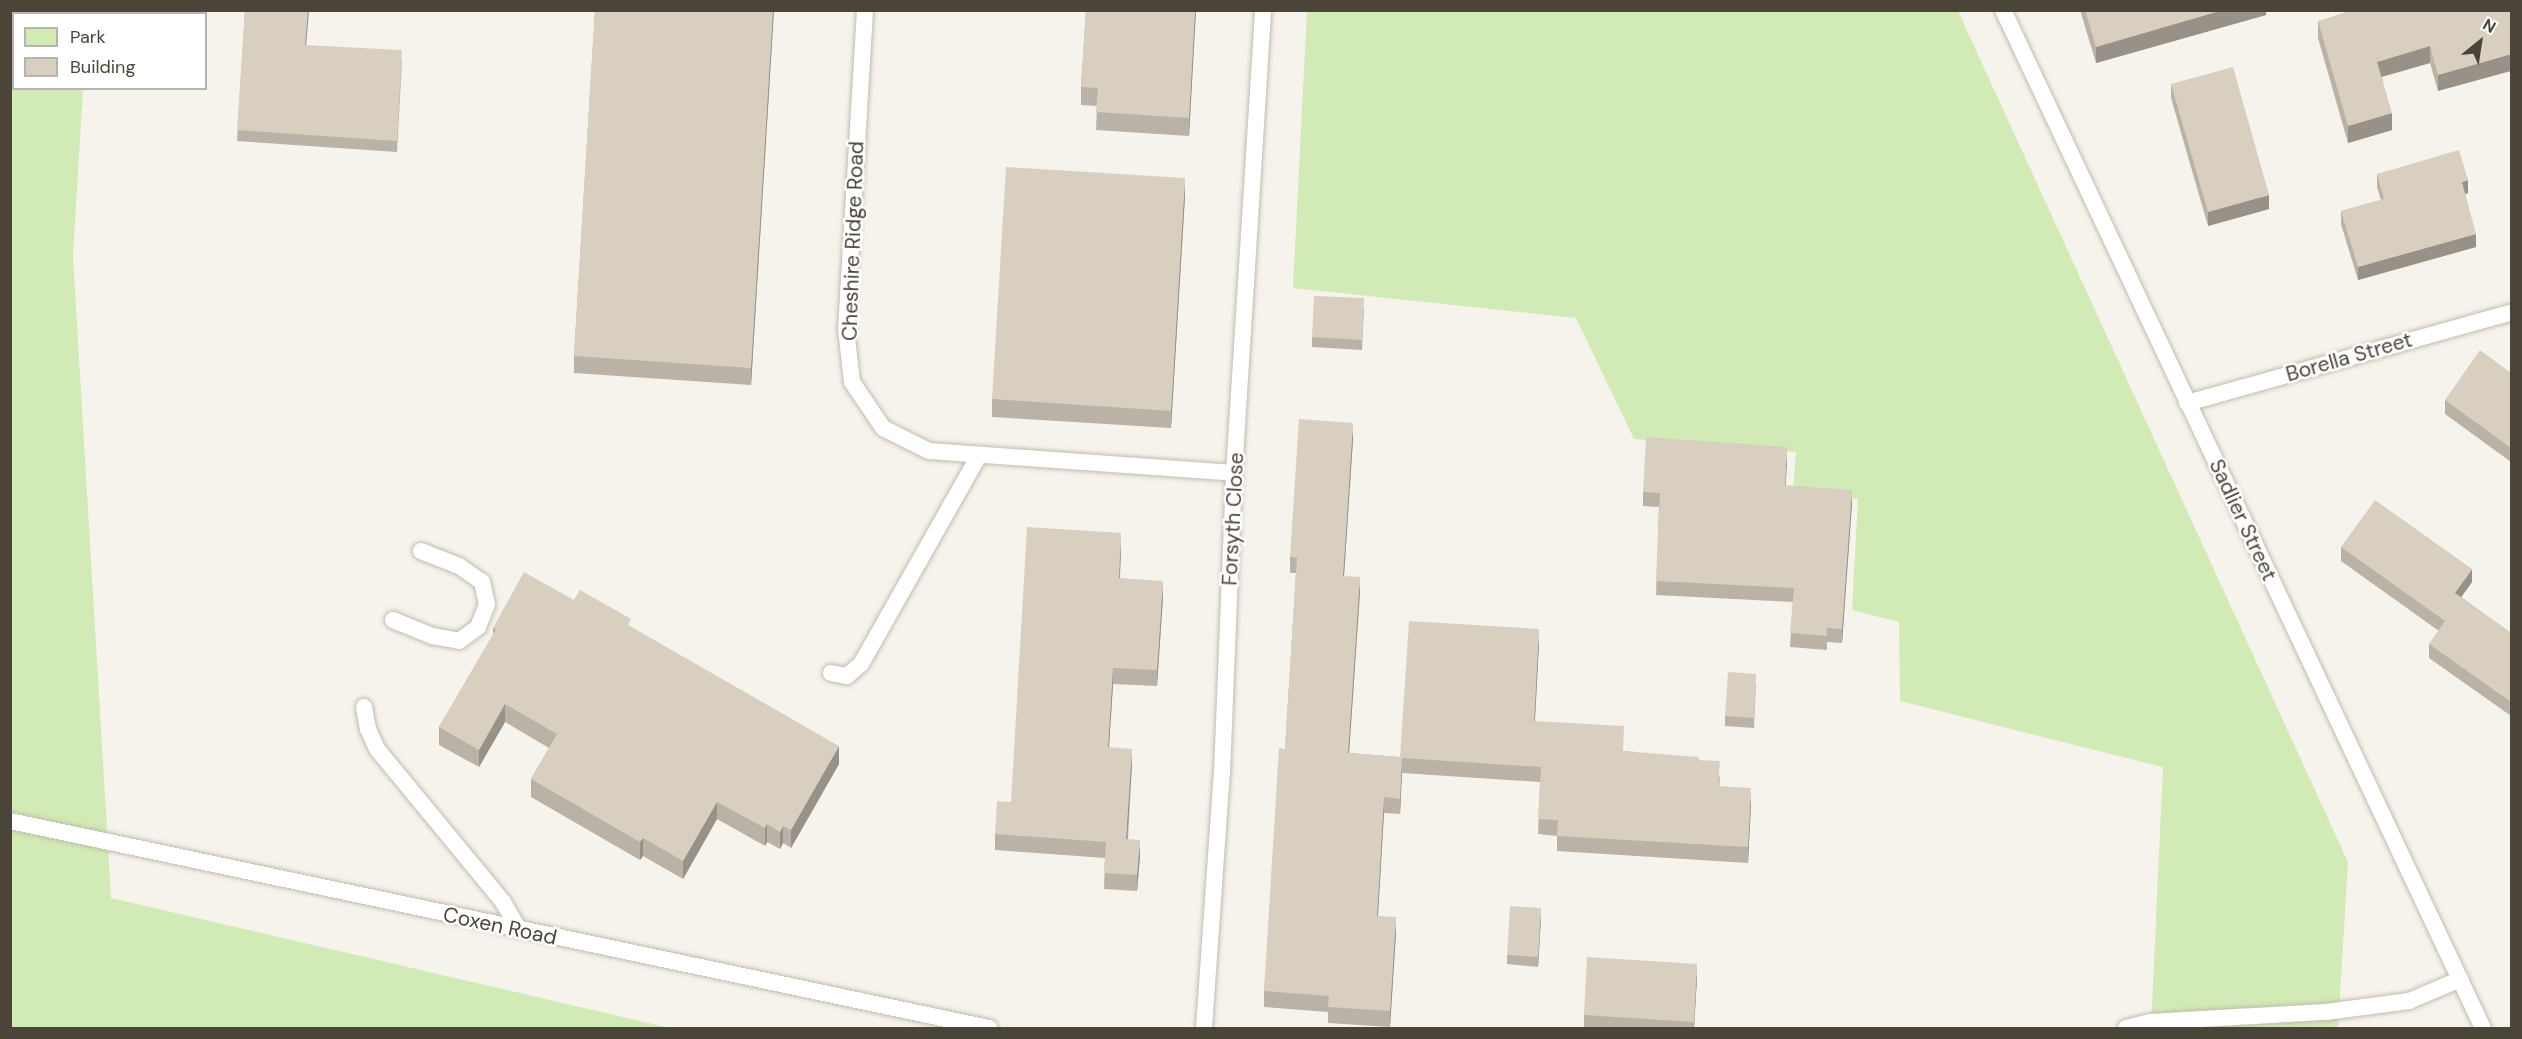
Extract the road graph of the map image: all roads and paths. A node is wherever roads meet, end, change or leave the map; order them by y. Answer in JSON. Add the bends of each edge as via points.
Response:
{"nodes":[{"id":1,"x":865,"y":10,"type":"edge"},
{"id":2,"x":1263,"y":10,"type":"edge"},
{"id":3,"x":2003,"y":10,"type":"edge"},
{"id":4,"x":2511,"y":312,"type":"edge"},
{"id":5,"x":2187,"y":403,"type":"junction"},
{"id":6,"x":978,"y":457,"type":"junction"},
{"id":7,"x":1234,"y":473,"type":"junction"},
{"id":8,"x":421,"y":551,"type":"dead end"},
{"id":9,"x":393,"y":620,"type":"dead end"},
{"id":10,"x":831,"y":673,"type":"dead end"},
{"id":11,"x":364,"y":707,"type":"dead end"},
{"id":12,"x":10,"y":821,"type":"edge"},
{"id":13,"x":519,"y":930,"type":"junction"},
{"id":14,"x":2461,"y":979,"type":"junction"},
{"id":15,"x":989,"y":1029,"type":"edge"},
{"id":16,"x":1204,"y":1029,"type":"edge"},
{"id":17,"x":2126,"y":1029,"type":"edge"},
{"id":18,"x":2483,"y":1029,"type":"edge"}],
"edges":[{"from":1,"to":6,"type":"lane","name":"Cheshire Ridge Road","via":[[846,328],[852,382],[883,428],[929,451]]},
{"from":2,"to":7,"type":"lane","name":"Forsyth Close"},
{"from":3,"to":5,"type":"lane","name":"Sadlier Street"},
{"from":4,"to":5,"type":"lane","name":"Borella Street"},
{"from":5,"to":14,"type":"lane","name":"Sadlier Street"},
{"from":6,"to":7,"type":"lane","name":"Cheshire Ridge Road"},
{"from":6,"to":10,"type":"lane","via":[[861,663],[847,676]]},
{"from":7,"to":16,"type":"lane","name":"Forsyth Close","via":[[1222,773]]},
{"from":8,"to":9,"type":"lane","via":[[459,566],[482,582],[487,605],[478,627],[459,641],[432,636]]},
{"from":11,"to":13,"type":"lane","via":[[377,749],[503,902]]},
{"from":12,"to":13,"type":"lane","name":"Coxen Road"},
{"from":13,"to":15,"type":"lane","name":"Coxen Road"},
{"from":14,"to":17,"type":"lane","via":[[2409,1001],[2326,1012],[2150,1022]]},
{"from":14,"to":18,"type":"lane","name":"Sadlier Street"}]}
